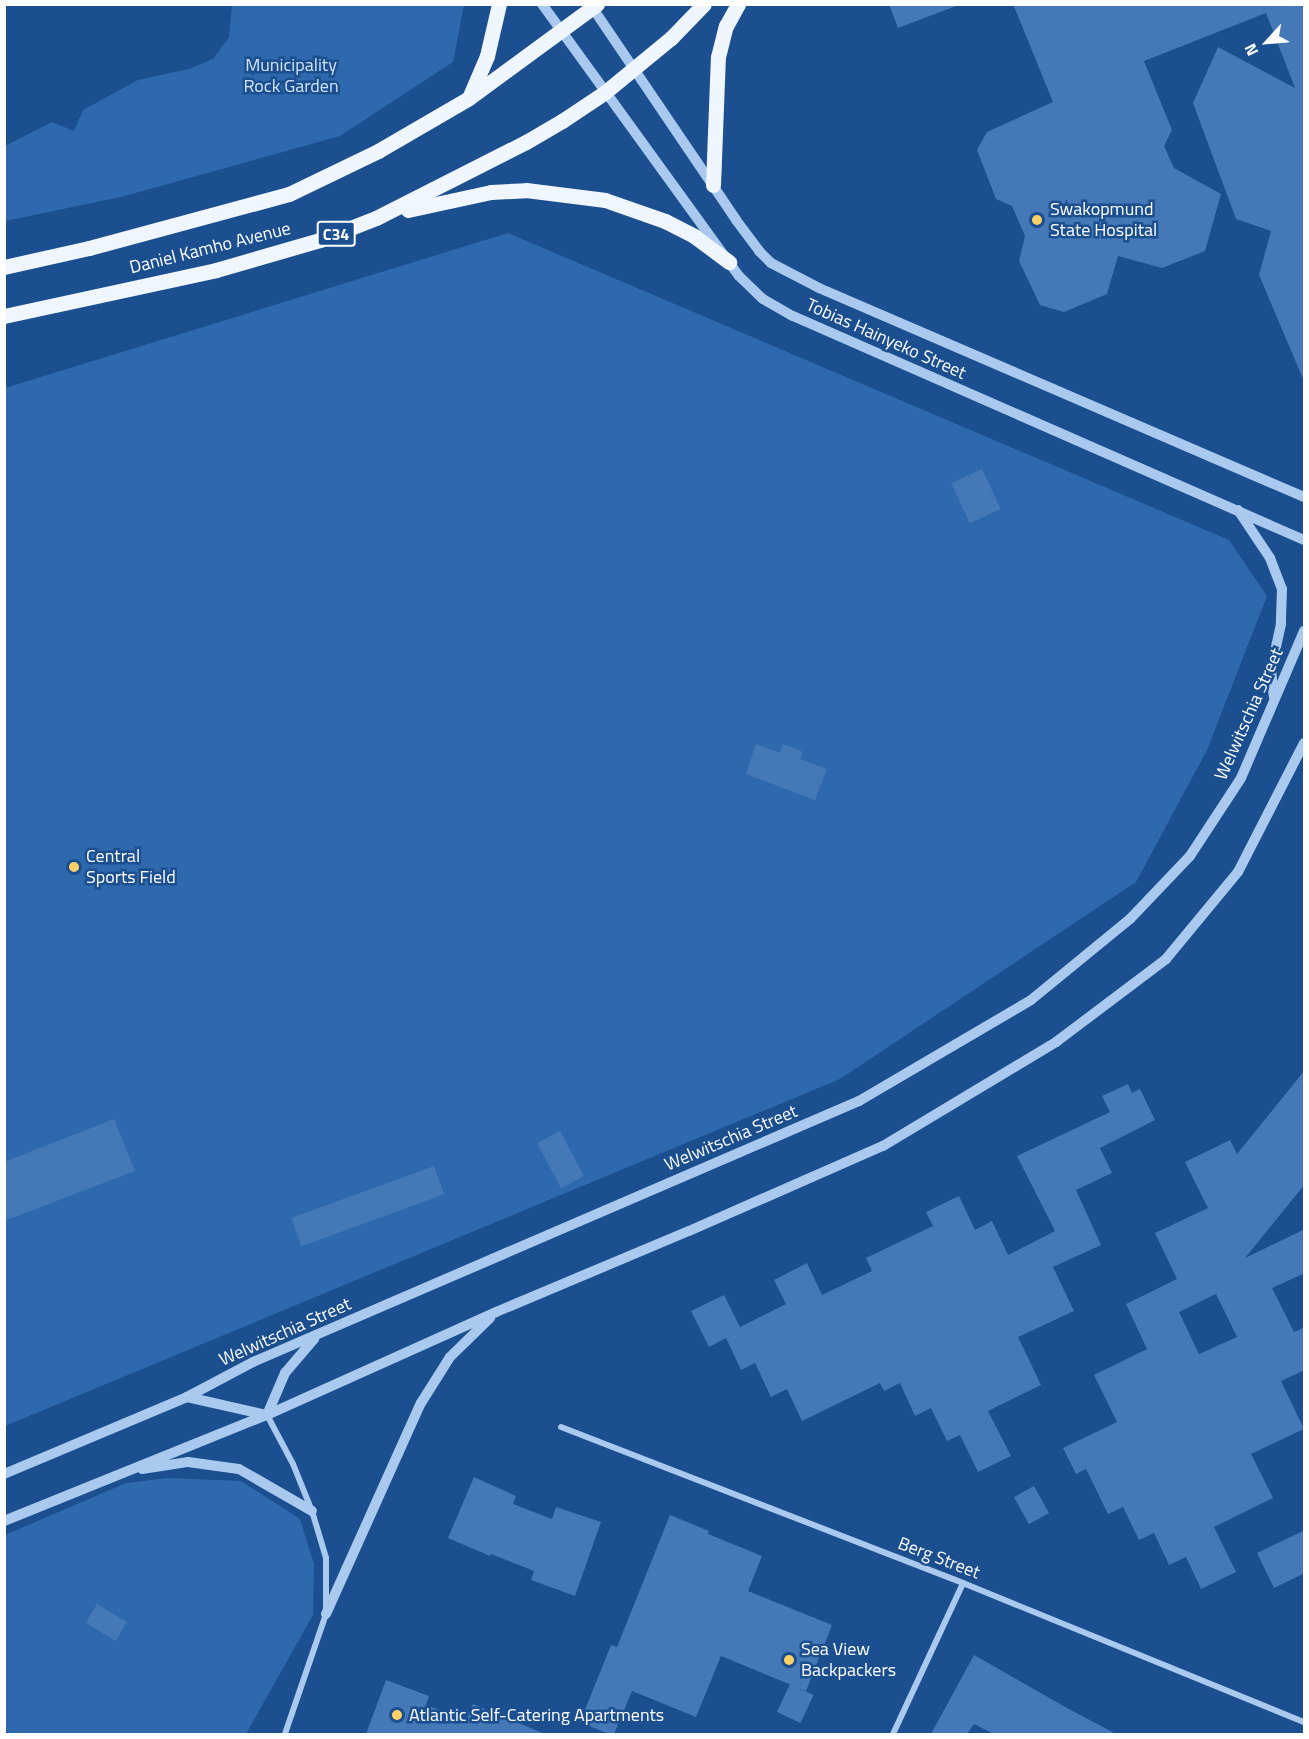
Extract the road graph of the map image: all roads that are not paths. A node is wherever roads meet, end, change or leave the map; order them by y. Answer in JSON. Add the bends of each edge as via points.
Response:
{"nodes":[{"id":1,"x":499,"y":4,"type":"edge"},
{"id":2,"x":542,"y":4,"type":"edge"},
{"id":3,"x":704,"y":4,"type":"edge"},
{"id":4,"x":738,"y":4,"type":"edge"},
{"id":5,"x":593,"y":6,"type":"edge"},
{"id":6,"x":562,"y":32,"type":"junction"},
{"id":7,"x":634,"y":68,"type":"junction"},
{"id":8,"x":604,"y":93,"type":"junction"},
{"id":9,"x":469,"y":98,"type":"junction"},
{"id":10,"x":713,"y":185,"type":"junction"},
{"id":11,"x":376,"y":218,"type":"junction"},
{"id":12,"x":729,"y":262,"type":"junction"},
{"id":13,"x":4,"y":267,"type":"edge"},
{"id":14,"x":4,"y":316,"type":"edge"},
{"id":15,"x":1305,"y":497,"type":"edge"},
{"id":16,"x":1238,"y":510,"type":"junction"},
{"id":17,"x":1305,"y":540,"type":"edge"},
{"id":18,"x":1305,"y":631,"type":"edge"},
{"id":19,"x":1274,"y":698,"type":"junction"},
{"id":20,"x":1305,"y":743,"type":"edge"},
{"id":21,"x":496,"y":1312,"type":"junction"},
{"id":22,"x":316,"y":1336,"type":"junction"},
{"id":23,"x":187,"y":1397,"type":"junction"},
{"id":24,"x":267,"y":1415,"type":"junction"},
{"id":25,"x":561,"y":1427,"type":"dead end"},
{"id":26,"x":124,"y":1471,"type":"junction"},
{"id":27,"x":4,"y":1474,"type":"edge"},
{"id":28,"x":312,"y":1511,"type":"junction"},
{"id":29,"x":4,"y":1521,"type":"edge"},
{"id":30,"x":963,"y":1583,"type":"junction"},
{"id":31,"x":326,"y":1614,"type":"junction"},
{"id":32,"x":1305,"y":1722,"type":"edge"},
{"id":33,"x":285,"y":1734,"type":"edge"},
{"id":34,"x":893,"y":1734,"type":"edge"}],
"edges":[{"from":1,"to":9,"type":"main road","via":[[487,56]]},
{"from":2,"to":6,"type":"street","name":"Tobias Hainyeko Street"},
{"from":3,"to":7,"type":"main road","number":"C34"},
{"from":4,"to":10,"type":"main road","via":[[726,26],[718,57]]},
{"from":5,"to":6,"type":"main road","name":"Daniel Kamho Avenue"},
{"from":5,"to":7,"type":"street","name":"Tobias Hainyeko Street"},
{"from":6,"to":8,"type":"street","name":"Tobias Hainyeko Street"},
{"from":6,"to":9,"type":"main road","name":"Daniel Kamho Avenue"},
{"from":7,"to":8,"type":"main road","name":"Daniel Kamho Avenue","number":"C34"},
{"from":7,"to":10,"type":"street","name":"Tobias Hainyeko Street"},
{"from":8,"to":11,"type":"main road","name":"Daniel Kamho Avenue","number":"C34","via":[[526,142]]},
{"from":8,"to":12,"type":"street","name":"Tobias Hainyeko Street"},
{"from":9,"to":13,"type":"main road","name":"Daniel Kamho Avenue","via":[[378,152],[289,194]]},
{"from":10,"to":15,"type":"street","name":"Tobias Hainyeko Street","via":[[759,251],[788,274]]},
{"from":11,"to":12,"type":"main road","via":[[491,192],[556,193],[604,200],[665,221],[694,236]]},
{"from":11,"to":14,"type":"main road","name":"Daniel Kamho Avenue","number":"C34","via":[[320,240],[216,270]]},
{"from":12,"to":16,"type":"street","name":"Tobias Hainyeko Street","via":[[764,299],[793,316]]},
{"from":16,"to":17,"type":"street","name":"Tobias Hainyeko Street"},
{"from":16,"to":19,"type":"street","via":[[1270,558],[1282,589],[1281,624],[1271,670]]},
{"from":18,"to":19,"type":"street","name":"Welwitschia Street"},
{"from":19,"to":22,"type":"street","name":"Welwitschia Street","via":[[1241,778],[1190,856],[1130,919],[1031,1000],[859,1101]]},
{"from":20,"to":21,"type":"street","via":[[1238,872],[1166,959],[1056,1042],[883,1146]]},
{"from":21,"to":24,"type":"street"},
{"from":21,"to":31,"type":"street","via":[[450,1357],[421,1402]]},
{"from":22,"to":23,"type":"street","name":"Welwitschia Street","via":[[253,1362]]},
{"from":22,"to":24,"type":"street","via":[[285,1372]]},
{"from":23,"to":24,"type":"street"},
{"from":23,"to":27,"type":"street","name":"Welwitschia Street"},
{"from":24,"to":26,"type":"street"},
{"from":24,"to":28,"type":"street"},
{"from":25,"to":30,"type":"street","name":"Berg Street"},
{"from":26,"to":28,"type":"street","via":[[188,1462],[239,1469]]},
{"from":26,"to":29,"type":"street"},
{"from":28,"to":31,"type":"street","via":[[326,1558]]},
{"from":30,"to":32,"type":"street","name":"Berg Street"},
{"from":30,"to":34,"type":"street"},
{"from":31,"to":33,"type":"street"}]}
